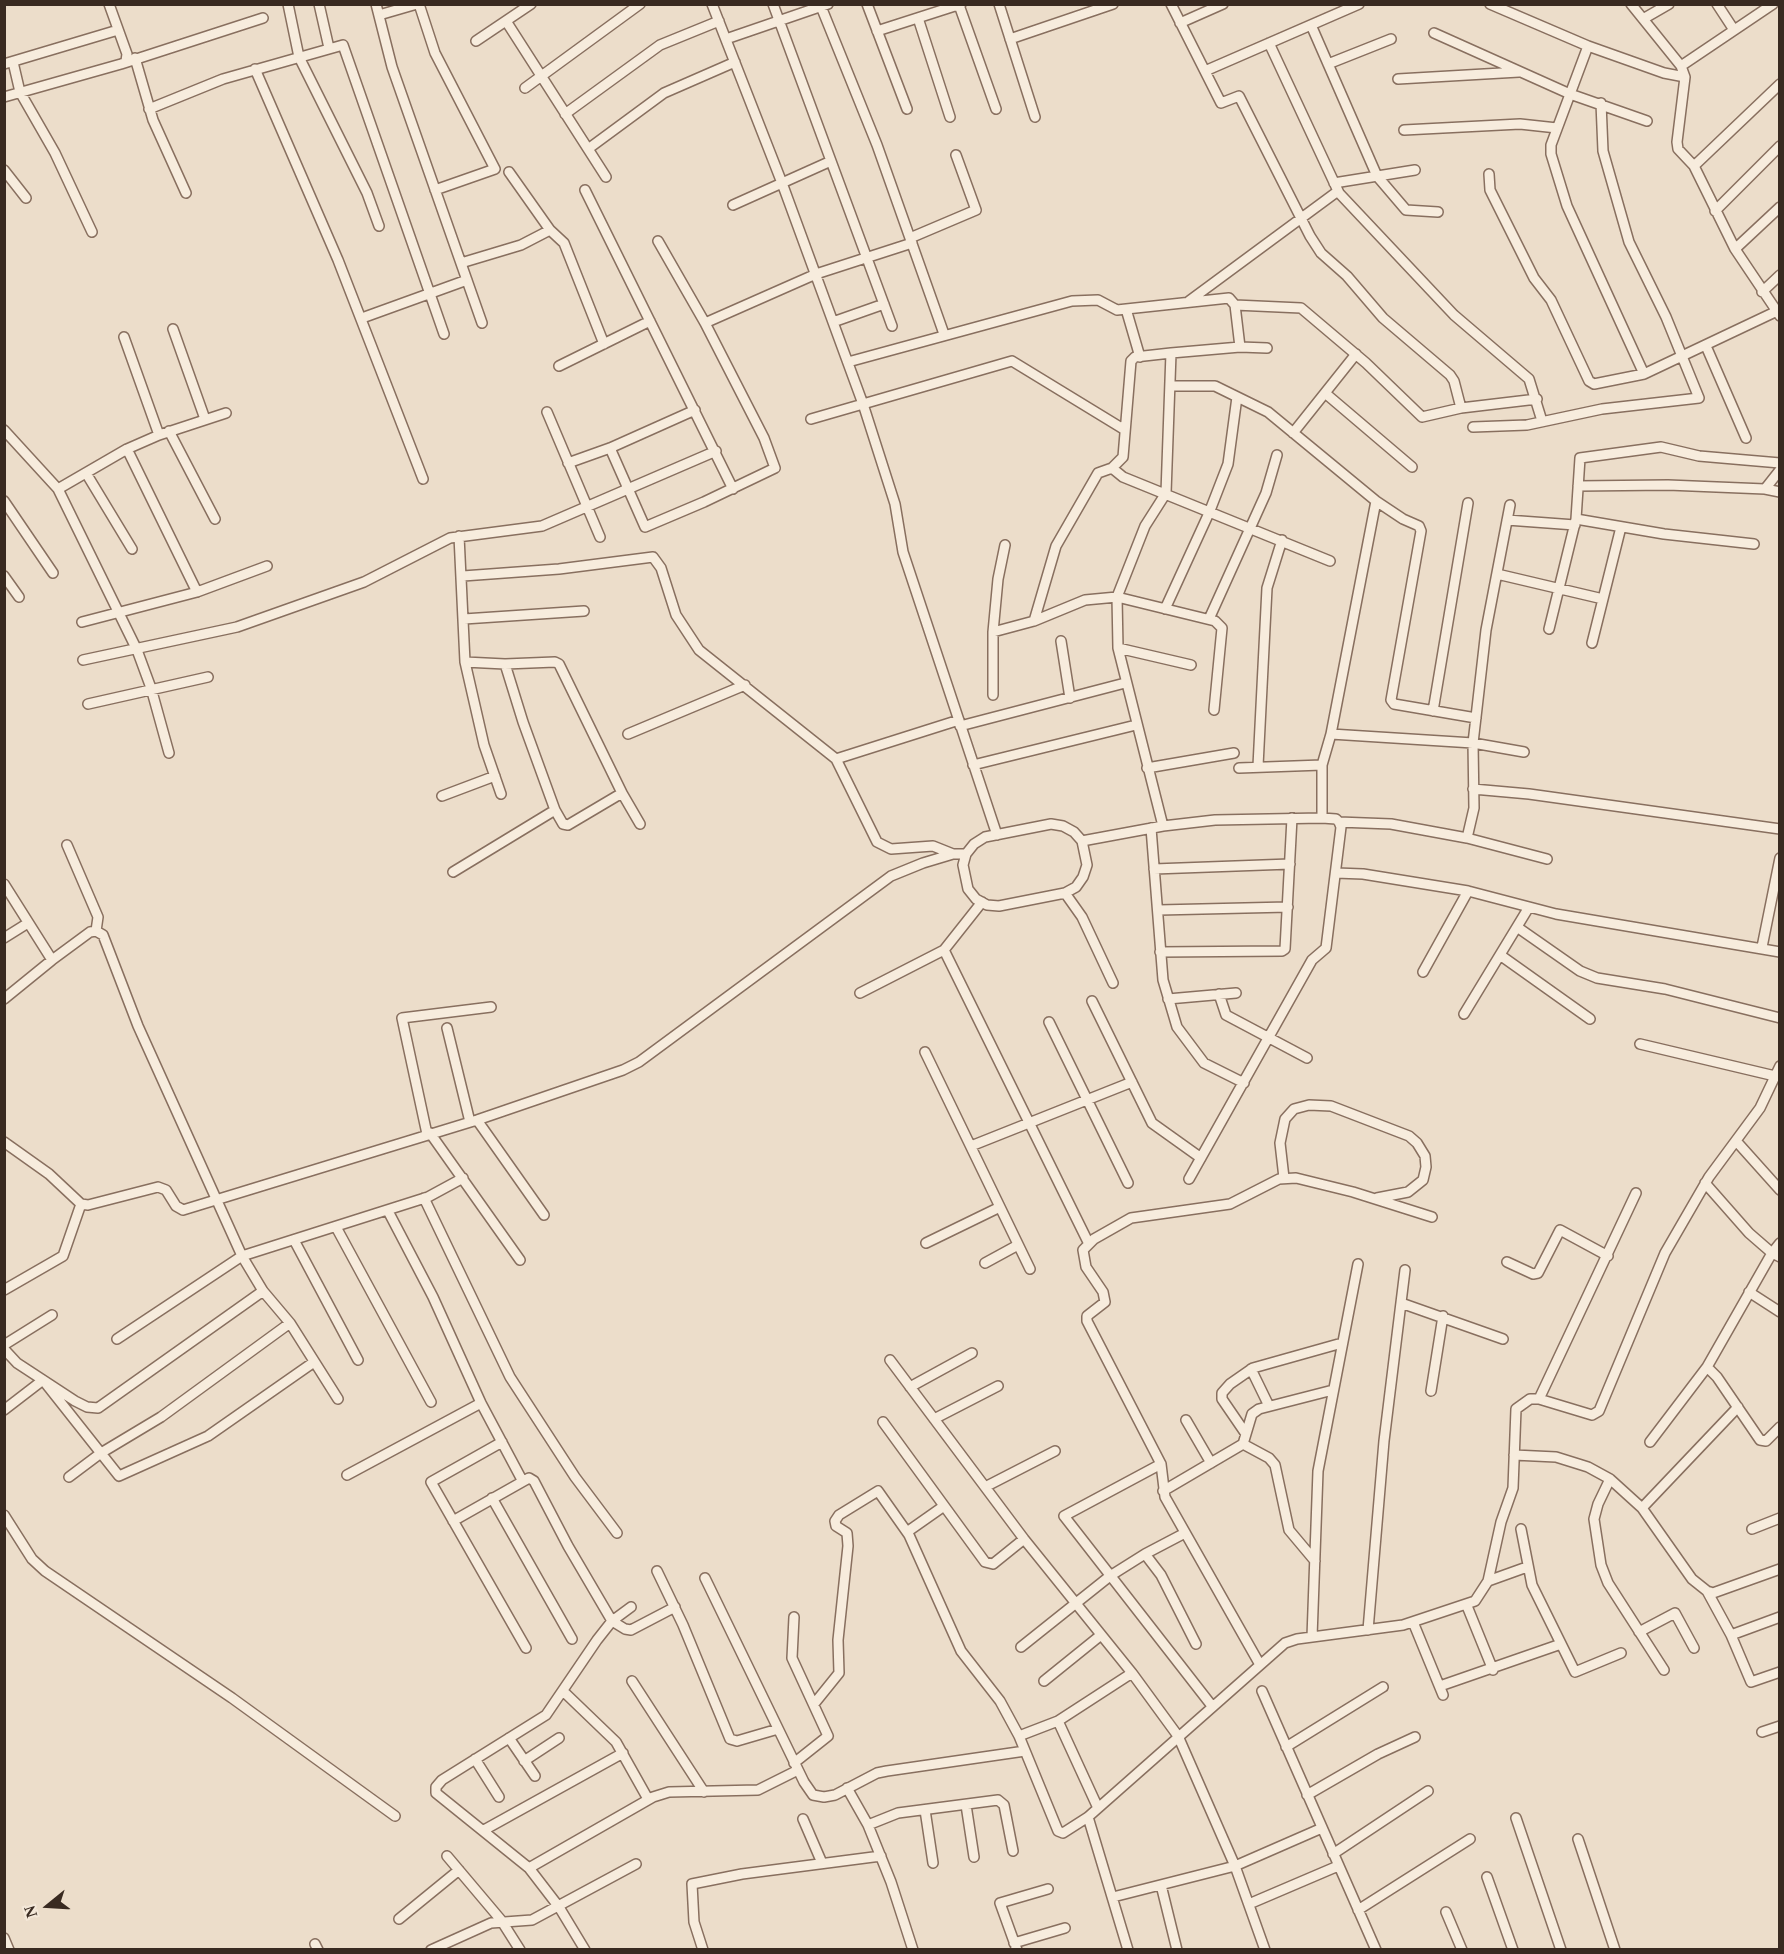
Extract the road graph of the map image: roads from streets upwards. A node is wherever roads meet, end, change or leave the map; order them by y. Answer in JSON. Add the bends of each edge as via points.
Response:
{"nodes":[{"id":1,"x":109,"y":4,"type":"edge"},
{"id":2,"x":288,"y":4,"type":"edge"},
{"id":3,"x":318,"y":4,"type":"edge"},
{"id":4,"x":376,"y":4,"type":"edge"},
{"id":5,"x":418,"y":4,"type":"edge"},
{"id":6,"x":531,"y":4,"type":"edge"},
{"id":7,"x":640,"y":4,"type":"edge"},
{"id":8,"x":712,"y":4,"type":"edge"},
{"id":9,"x":773,"y":4,"type":"edge"},
{"id":10,"x":867,"y":4,"type":"edge"},
{"id":11,"x":999,"y":4,"type":"edge"},
{"id":12,"x":1113,"y":4,"type":"edge"},
{"id":13,"x":1171,"y":4,"type":"edge"},
{"id":14,"x":1223,"y":4,"type":"edge"},
{"id":15,"x":1359,"y":4,"type":"edge"},
{"id":16,"x":1490,"y":4,"type":"edge"},
{"id":17,"x":1631,"y":4,"type":"edge"},
{"id":18,"x":1669,"y":4,"type":"edge"},
{"id":19,"x":1717,"y":4,"type":"edge"},
{"id":20,"x":1773,"y":4,"type":"edge"},
{"id":21,"x":823,"y":5,"type":"edge"},
{"id":22,"x":960,"y":5,"type":"edge"},
{"id":23,"x":378,"y":15,"type":"junction"},
{"id":24,"x":263,"y":18,"type":"dead end"},
{"id":25,"x":918,"y":18,"type":"junction"},
{"id":26,"x":1643,"y":20,"type":"junction"},
{"id":27,"x":506,"y":21,"type":"junction"},
{"id":28,"x":719,"y":21,"type":"junction"},
{"id":29,"x":779,"y":21,"type":"junction"},
{"id":30,"x":1180,"y":23,"type":"junction"},
{"id":31,"x":1311,"y":25,"type":"junction"},
{"id":32,"x":118,"y":30,"type":"junction"},
{"id":33,"x":1734,"y":30,"type":"junction"},
{"id":34,"x":877,"y":31,"type":"junction"},
{"id":35,"x":1434,"y":33,"type":"dead end"},
{"id":36,"x":726,"y":39,"type":"junction"},
{"id":37,"x":1010,"y":39,"type":"junction"},
{"id":38,"x":1391,"y":39,"type":"dead end"},
{"id":39,"x":476,"y":41,"type":"dead end"},
{"id":40,"x":1269,"y":43,"type":"junction"},
{"id":41,"x":1588,"y":46,"type":"junction"},
{"id":42,"x":329,"y":48,"type":"junction"},
{"id":43,"x":298,"y":57,"type":"junction"},
{"id":44,"x":130,"y":59,"type":"junction"},
{"id":45,"x":735,"y":62,"type":"junction"},
{"id":46,"x":9,"y":63,"type":"edge"},
{"id":47,"x":1328,"y":64,"type":"junction"},
{"id":48,"x":1681,"y":66,"type":"junction"},
{"id":49,"x":255,"y":69,"type":"junction"},
{"id":50,"x":1205,"y":71,"type":"junction"},
{"id":51,"x":1521,"y":72,"type":"junction"},
{"id":52,"x":541,"y":76,"type":"junction"},
{"id":53,"x":1685,"y":77,"type":"junction"},
{"id":54,"x":1398,"y":79,"type":"dead end"},
{"id":55,"x":1779,"y":84,"type":"edge"},
{"id":56,"x":525,"y":88,"type":"dead end"},
{"id":57,"x":20,"y":92,"type":"junction"},
{"id":58,"x":1570,"y":94,"type":"junction"},
{"id":59,"x":4,"y":97,"type":"edge"},
{"id":60,"x":1601,"y":103,"type":"junction"},
{"id":61,"x":149,"y":109,"type":"junction"},
{"id":62,"x":907,"y":109,"type":"dead end"},
{"id":63,"x":996,"y":109,"type":"dead end"},
{"id":64,"x":565,"y":114,"type":"junction"},
{"id":65,"x":950,"y":117,"type":"dead end"},
{"id":66,"x":1035,"y":117,"type":"dead end"},
{"id":67,"x":1647,"y":121,"type":"dead end"},
{"id":68,"x":1557,"y":128,"type":"junction"},
{"id":69,"x":1404,"y":130,"type":"dead end"},
{"id":70,"x":1779,"y":146,"type":"edge"},
{"id":71,"x":588,"y":149,"type":"junction"},
{"id":72,"x":956,"y":154,"type":"dead end"},
{"id":73,"x":831,"y":161,"type":"junction"},
{"id":74,"x":1694,"y":166,"type":"junction"},
{"id":75,"x":4,"y":170,"type":"edge"},
{"id":76,"x":1415,"y":170,"type":"dead end"},
{"id":77,"x":509,"y":172,"type":"dead end"},
{"id":78,"x":1489,"y":174,"type":"dead end"},
{"id":79,"x":1377,"y":176,"type":"junction"},
{"id":80,"x":606,"y":177,"type":"dead end"},
{"id":81,"x":782,"y":183,"type":"junction"},
{"id":82,"x":1336,"y":187,"type":"junction"},
{"id":83,"x":435,"y":190,"type":"junction"},
{"id":84,"x":585,"y":190,"type":"dead end"},
{"id":85,"x":186,"y":193,"type":"dead end"},
{"id":86,"x":26,"y":198,"type":"dead end"},
{"id":87,"x":733,"y":205,"type":"dead end"},
{"id":88,"x":1779,"y":207,"type":"edge"},
{"id":89,"x":1715,"y":211,"type":"junction"},
{"id":90,"x":1438,"y":212,"type":"dead end"},
{"id":91,"x":1301,"y":217,"type":"junction"},
{"id":92,"x":379,"y":226,"type":"dead end"},
{"id":93,"x":550,"y":230,"type":"junction"},
{"id":94,"x":92,"y":232,"type":"dead end"},
{"id":95,"x":911,"y":240,"type":"junction"},
{"id":96,"x":658,"y":241,"type":"dead end"},
{"id":97,"x":1735,"y":249,"type":"junction"},
{"id":98,"x":867,"y":256,"type":"junction"},
{"id":99,"x":461,"y":263,"type":"junction"},
{"id":100,"x":816,"y":274,"type":"junction"},
{"id":101,"x":1779,"y":275,"type":"edge"},
{"id":102,"x":467,"y":280,"type":"junction"},
{"id":103,"x":1762,"y":292,"type":"junction"},
{"id":104,"x":430,"y":293,"type":"junction"},
{"id":105,"x":1187,"y":302,"type":"junction"},
{"id":106,"x":884,"y":304,"type":"junction"},
{"id":107,"x":1235,"y":305,"type":"junction"},
{"id":108,"x":1126,"y":309,"type":"junction"},
{"id":109,"x":1777,"y":314,"type":"edge"},
{"id":110,"x":362,"y":318,"type":"junction"},
{"id":111,"x":650,"y":321,"type":"junction"},
{"id":112,"x":833,"y":322,"type":"junction"},
{"id":113,"x":482,"y":323,"type":"dead end"},
{"id":114,"x":705,"y":323,"type":"junction"},
{"id":115,"x":892,"y":327,"type":"dead end"},
{"id":116,"x":173,"y":329,"type":"dead end"},
{"id":117,"x":444,"y":334,"type":"dead end"},
{"id":118,"x":944,"y":334,"type":"junction"},
{"id":119,"x":124,"y":337,"type":"dead end"},
{"id":120,"x":604,"y":344,"type":"junction"},
{"id":121,"x":1706,"y":346,"type":"junction"},
{"id":122,"x":1240,"y":347,"type":"junction"},
{"id":123,"x":1267,"y":348,"type":"dead end"},
{"id":124,"x":1171,"y":353,"type":"junction"},
{"id":125,"x":1356,"y":354,"type":"junction"},
{"id":126,"x":1140,"y":357,"type":"junction"},
{"id":127,"x":1683,"y":357,"type":"junction"},
{"id":128,"x":848,"y":362,"type":"junction"},
{"id":129,"x":559,"y":366,"type":"dead end"},
{"id":130,"x":1644,"y":374,"type":"junction"},
{"id":131,"x":1170,"y":387,"type":"junction"},
{"id":132,"x":1325,"y":393,"type":"junction"},
{"id":133,"x":1237,"y":397,"type":"junction"},
{"id":134,"x":1537,"y":399,"type":"junction"},
{"id":135,"x":863,"y":404,"type":"junction"},
{"id":136,"x":1461,"y":408,"type":"junction"},
{"id":137,"x":695,"y":410,"type":"junction"},
{"id":138,"x":226,"y":412,"type":"dead end"},
{"id":139,"x":547,"y":412,"type":"dead end"},
{"id":140,"x":811,"y":419,"type":"dead end"},
{"id":141,"x":205,"y":420,"type":"junction"},
{"id":142,"x":1542,"y":421,"type":"junction"},
{"id":143,"x":1473,"y":427,"type":"dead end"},
{"id":144,"x":4,"y":430,"type":"edge"},
{"id":145,"x":1125,"y":430,"type":"junction"},
{"id":146,"x":164,"y":433,"type":"junction"},
{"id":147,"x":1293,"y":433,"type":"junction"},
{"id":148,"x":1746,"y":438,"type":"dead end"},
{"id":149,"x":610,"y":448,"type":"junction"},
{"id":150,"x":127,"y":449,"type":"junction"},
{"id":151,"x":716,"y":451,"type":"junction"},
{"id":152,"x":1277,"y":455,"type":"dead end"},
{"id":153,"x":568,"y":463,"type":"junction"},
{"id":154,"x":1779,"y":463,"type":"edge"},
{"id":155,"x":1412,"y":467,"type":"dead end"},
{"id":156,"x":1112,"y":468,"type":"junction"},
{"id":157,"x":1779,"y":470,"type":"edge"},
{"id":158,"x":86,"y":473,"type":"junction"},
{"id":159,"x":423,"y":478,"type":"dead end"},
{"id":160,"x":1578,"y":486,"type":"junction"},
{"id":161,"x":58,"y":489,"type":"junction"},
{"id":162,"x":629,"y":489,"type":"junction"},
{"id":163,"x":733,"y":489,"type":"junction"},
{"id":164,"x":1765,"y":489,"type":"junction"},
{"id":165,"x":1779,"y":492,"type":"edge"},
{"id":166,"x":1166,"y":493,"type":"junction"},
{"id":167,"x":4,"y":501,"type":"edge"},
{"id":168,"x":1376,"y":501,"type":"junction"},
{"id":169,"x":1468,"y":502,"type":"dead end"},
{"id":170,"x":1510,"y":505,"type":"dead end"},
{"id":171,"x":587,"y":508,"type":"junction"},
{"id":172,"x":1209,"y":513,"type":"junction"},
{"id":173,"x":215,"y":519,"type":"dead end"},
{"id":174,"x":1507,"y":520,"type":"junction"},
{"id":175,"x":1576,"y":522,"type":"junction"},
{"id":176,"x":1621,"y":527,"type":"junction"},
{"id":177,"x":1250,"y":529,"type":"junction"},
{"id":178,"x":459,"y":536,"type":"junction"},
{"id":179,"x":600,"y":537,"type":"dead end"},
{"id":180,"x":1282,"y":540,"type":"junction"},
{"id":181,"x":1754,"y":544,"type":"dead end"},
{"id":182,"x":1005,"y":545,"type":"dead end"},
{"id":183,"x":132,"y":549,"type":"dead end"},
{"id":184,"x":1330,"y":561,"type":"dead end"},
{"id":185,"x":267,"y":566,"type":"dead end"},
{"id":186,"x":53,"y":573,"type":"dead end"},
{"id":187,"x":1497,"y":574,"type":"junction"},
{"id":188,"x":4,"y":576,"type":"edge"},
{"id":189,"x":463,"y":576,"type":"junction"},
{"id":190,"x":1559,"y":589,"type":"junction"},
{"id":191,"x":197,"y":592,"type":"junction"},
{"id":192,"x":19,"y":597,"type":"dead end"},
{"id":193,"x":1117,"y":597,"type":"junction"},
{"id":194,"x":1603,"y":599,"type":"junction"},
{"id":195,"x":1165,"y":609,"type":"junction"},
{"id":196,"x":584,"y":611,"type":"dead end"},
{"id":197,"x":120,"y":614,"type":"junction"},
{"id":198,"x":464,"y":619,"type":"junction"},
{"id":199,"x":1209,"y":619,"type":"junction"},
{"id":200,"x":1034,"y":621,"type":"junction"},
{"id":201,"x":82,"y":622,"type":"dead end"},
{"id":202,"x":1549,"y":629,"type":"dead end"},
{"id":203,"x":993,"y":632,"type":"junction"},
{"id":204,"x":1061,"y":641,"type":"dead end"},
{"id":205,"x":1592,"y":643,"type":"dead end"},
{"id":206,"x":1118,"y":648,"type":"junction"},
{"id":207,"x":136,"y":650,"type":"junction"},
{"id":208,"x":83,"y":660,"type":"dead end"},
{"id":209,"x":465,"y":662,"type":"junction"},
{"id":210,"x":506,"y":664,"type":"junction"},
{"id":211,"x":1191,"y":665,"type":"dead end"},
{"id":212,"x":208,"y":677,"type":"dead end"},
{"id":213,"x":1125,"y":683,"type":"junction"},
{"id":214,"x":745,"y":685,"type":"junction"},
{"id":215,"x":151,"y":688,"type":"junction"},
{"id":216,"x":993,"y":695,"type":"dead end"},
{"id":217,"x":1070,"y":698,"type":"junction"},
{"id":218,"x":87,"y":704,"type":"dead end"},
{"id":219,"x":1214,"y":710,"type":"dead end"},
{"id":220,"x":1433,"y":711,"type":"junction"},
{"id":221,"x":1476,"y":718,"type":"junction"},
{"id":222,"x":959,"y":723,"type":"junction"},
{"id":223,"x":1136,"y":725,"type":"junction"},
{"id":224,"x":627,"y":734,"type":"dead end"},
{"id":225,"x":1331,"y":734,"type":"junction"},
{"id":226,"x":1473,"y":743,"type":"junction"},
{"id":227,"x":1524,"y":752,"type":"dead end"},
{"id":228,"x":170,"y":753,"type":"dead end"},
{"id":229,"x":1234,"y":753,"type":"dead end"},
{"id":230,"x":836,"y":759,"type":"junction"},
{"id":231,"x":973,"y":765,"type":"junction"},
{"id":232,"x":1322,"y":765,"type":"junction"},
{"id":233,"x":1258,"y":766,"type":"junction"},
{"id":234,"x":1147,"y":768,"type":"junction"},
{"id":235,"x":1239,"y":768,"type":"dead end"},
{"id":236,"x":495,"y":776,"type":"junction"},
{"id":237,"x":1473,"y":789,"type":"junction"},
{"id":238,"x":622,"y":793,"type":"junction"},
{"id":239,"x":501,"y":794,"type":"dead end"},
{"id":240,"x":442,"y":796,"type":"dead end"},
{"id":241,"x":555,"y":810,"type":"junction"},
{"id":242,"x":1292,"y":818,"type":"junction"},
{"id":243,"x":1322,"y":818,"type":"junction"},
{"id":244,"x":1339,"y":822,"type":"junction"},
{"id":245,"x":640,"y":824,"type":"dead end"},
{"id":246,"x":1163,"y":826,"type":"junction"},
{"id":247,"x":1150,"y":828,"type":"junction"},
{"id":248,"x":1779,"y":829,"type":"edge"},
{"id":249,"x":997,"y":835,"type":"junction"},
{"id":250,"x":1467,"y":838,"type":"junction"},
{"id":251,"x":1082,"y":841,"type":"junction"},
{"id":252,"x":67,"y":845,"type":"dead end"},
{"id":253,"x":953,"y":854,"type":"junction"},
{"id":254,"x":966,"y":854,"type":"junction"},
{"id":255,"x":1779,"y":858,"type":"edge"},
{"id":256,"x":1547,"y":859,"type":"dead end"},
{"id":257,"x":1290,"y":864,"type":"junction"},
{"id":258,"x":1154,"y":869,"type":"junction"},
{"id":259,"x":453,"y":872,"type":"dead end"},
{"id":260,"x":1336,"y":873,"type":"junction"},
{"id":261,"x":4,"y":884,"type":"edge"},
{"id":262,"x":1468,"y":891,"type":"junction"},
{"id":263,"x":1065,"y":894,"type":"junction"},
{"id":264,"x":982,"y":902,"type":"junction"},
{"id":265,"x":1288,"y":907,"type":"junction"},
{"id":266,"x":1528,"y":907,"type":"junction"},
{"id":267,"x":1159,"y":910,"type":"junction"},
{"id":268,"x":28,"y":923,"type":"junction"},
{"id":269,"x":1517,"y":927,"type":"junction"},
{"id":270,"x":96,"y":931,"type":"junction"},
{"id":271,"x":4,"y":938,"type":"edge"},
{"id":272,"x":1762,"y":947,"type":"junction"},
{"id":273,"x":944,"y":950,"type":"junction"},
{"id":274,"x":1160,"y":952,"type":"junction"},
{"id":275,"x":1779,"y":952,"type":"edge"},
{"id":276,"x":1500,"y":955,"type":"junction"},
{"id":277,"x":52,"y":960,"type":"junction"},
{"id":278,"x":1423,"y":972,"type":"dead end"},
{"id":279,"x":1113,"y":983,"type":"dead end"},
{"id":280,"x":860,"y":993,"type":"dead end"},
{"id":281,"x":1236,"y":993,"type":"dead end"},
{"id":282,"x":1219,"y":994,"type":"junction"},
{"id":283,"x":4,"y":999,"type":"edge"},
{"id":284,"x":1168,"y":999,"type":"junction"},
{"id":285,"x":1092,"y":1001,"type":"dead end"},
{"id":286,"x":491,"y":1007,"type":"dead end"},
{"id":287,"x":1464,"y":1014,"type":"dead end"},
{"id":288,"x":1590,"y":1018,"type":"dead end"},
{"id":289,"x":1779,"y":1018,"type":"edge"},
{"id":290,"x":1049,"y":1022,"type":"dead end"},
{"id":291,"x":447,"y":1028,"type":"dead end"},
{"id":292,"x":1269,"y":1039,"type":"junction"},
{"id":293,"x":1640,"y":1044,"type":"dead end"},
{"id":294,"x":925,"y":1052,"type":"dead end"},
{"id":295,"x":1306,"y":1058,"type":"dead end"},
{"id":296,"x":1777,"y":1071,"type":"edge"},
{"id":297,"x":1132,"y":1082,"type":"junction"},
{"id":298,"x":1244,"y":1083,"type":"junction"},
{"id":299,"x":1088,"y":1099,"type":"junction"},
{"id":300,"x":473,"y":1121,"type":"junction"},
{"id":301,"x":1030,"y":1123,"type":"junction"},
{"id":302,"x":429,"y":1134,"type":"junction"},
{"id":303,"x":4,"y":1142,"type":"edge"},
{"id":304,"x":1737,"y":1142,"type":"junction"},
{"id":305,"x":971,"y":1146,"type":"junction"},
{"id":306,"x":1201,"y":1158,"type":"junction"},
{"id":307,"x":463,"y":1178,"type":"junction"},
{"id":308,"x":1284,"y":1178,"type":"junction"},
{"id":309,"x":1189,"y":1179,"type":"dead end"},
{"id":310,"x":1128,"y":1183,"type":"dead end"},
{"id":311,"x":1705,"y":1183,"type":"junction"},
{"id":312,"x":1779,"y":1190,"type":"edge"},
{"id":313,"x":1636,"y":1193,"type":"dead end"},
{"id":314,"x":424,"y":1198,"type":"junction"},
{"id":315,"x":216,"y":1199,"type":"junction"},
{"id":316,"x":1375,"y":1199,"type":"junction"},
{"id":317,"x":81,"y":1204,"type":"junction"},
{"id":318,"x":1000,"y":1207,"type":"junction"},
{"id":319,"x":388,"y":1211,"type":"junction"},
{"id":320,"x":544,"y":1215,"type":"dead end"},
{"id":321,"x":1432,"y":1217,"type":"dead end"},
{"id":322,"x":336,"y":1227,"type":"junction"},
{"id":323,"x":294,"y":1240,"type":"junction"},
{"id":324,"x":926,"y":1243,"type":"dead end"},
{"id":325,"x":1779,"y":1243,"type":"edge"},
{"id":326,"x":1089,"y":1244,"type":"junction"},
{"id":327,"x":1018,"y":1245,"type":"junction"},
{"id":328,"x":1775,"y":1255,"type":"edge"},
{"id":329,"x":242,"y":1256,"type":"junction"},
{"id":330,"x":1608,"y":1256,"type":"junction"},
{"id":331,"x":520,"y":1260,"type":"dead end"},
{"id":332,"x":1507,"y":1262,"type":"dead end"},
{"id":333,"x":985,"y":1263,"type":"dead end"},
{"id":334,"x":1358,"y":1264,"type":"dead end"},
{"id":335,"x":1030,"y":1269,"type":"dead end"},
{"id":336,"x":1405,"y":1270,"type":"dead end"},
{"id":337,"x":4,"y":1290,"type":"edge"},
{"id":338,"x":263,"y":1291,"type":"junction"},
{"id":339,"x":1749,"y":1292,"type":"junction"},
{"id":340,"x":1401,"y":1303,"type":"junction"},
{"id":341,"x":1779,"y":1312,"type":"edge"},
{"id":342,"x":52,"y":1315,"type":"dead end"},
{"id":343,"x":1443,"y":1316,"type":"junction"},
{"id":344,"x":290,"y":1323,"type":"junction"},
{"id":345,"x":1503,"y":1339,"type":"dead end"},
{"id":346,"x":117,"y":1340,"type":"dead end"},
{"id":347,"x":1342,"y":1343,"type":"junction"},
{"id":348,"x":4,"y":1347,"type":"edge"},
{"id":349,"x":972,"y":1353,"type":"dead end"},
{"id":350,"x":358,"y":1360,"type":"dead end"},
{"id":351,"x":890,"y":1360,"type":"dead end"},
{"id":352,"x":314,"y":1362,"type":"junction"},
{"id":353,"x":1707,"y":1367,"type":"junction"},
{"id":354,"x":1251,"y":1369,"type":"junction"},
{"id":355,"x":43,"y":1380,"type":"junction"},
{"id":356,"x":998,"y":1386,"type":"dead end"},
{"id":357,"x":910,"y":1387,"type":"junction"},
{"id":358,"x":1333,"y":1390,"type":"junction"},
{"id":359,"x":1431,"y":1390,"type":"dead end"},
{"id":360,"x":338,"y":1399,"type":"dead end"},
{"id":361,"x":1539,"y":1399,"type":"junction"},
{"id":362,"x":431,"y":1402,"type":"dead end"},
{"id":363,"x":481,"y":1403,"type":"junction"},
{"id":364,"x":1269,"y":1406,"type":"junction"},
{"id":365,"x":1738,"y":1407,"type":"junction"},
{"id":366,"x":4,"y":1410,"type":"edge"},
{"id":367,"x":934,"y":1419,"type":"junction"},
{"id":368,"x":1186,"y":1420,"type":"dead end"},
{"id":369,"x":883,"y":1422,"type":"dead end"},
{"id":370,"x":1779,"y":1427,"type":"edge"},
{"id":371,"x":1245,"y":1439,"type":"junction"},
{"id":372,"x":502,"y":1442,"type":"junction"},
{"id":373,"x":1650,"y":1442,"type":"dead end"},
{"id":374,"x":1055,"y":1451,"type":"dead end"},
{"id":375,"x":101,"y":1453,"type":"junction"},
{"id":376,"x":1514,"y":1455,"type":"junction"},
{"id":377,"x":1211,"y":1463,"type":"junction"},
{"id":378,"x":1161,"y":1464,"type":"junction"},
{"id":379,"x":347,"y":1475,"type":"dead end"},
{"id":380,"x":69,"y":1477,"type":"dead end"},
{"id":381,"x":1610,"y":1479,"type":"junction"},
{"id":382,"x":522,"y":1480,"type":"junction"},
{"id":383,"x":985,"y":1486,"type":"junction"},
{"id":384,"x":1163,"y":1491,"type":"junction"},
{"id":385,"x":492,"y":1498,"type":"junction"},
{"id":386,"x":944,"y":1506,"type":"junction"},
{"id":387,"x":1642,"y":1508,"type":"junction"},
{"id":388,"x":4,"y":1515,"type":"edge"},
{"id":389,"x":1779,"y":1518,"type":"edge"},
{"id":390,"x":453,"y":1521,"type":"junction"},
{"id":391,"x":1752,"y":1529,"type":"dead end"},
{"id":392,"x":1521,"y":1530,"type":"dead end"},
{"id":393,"x":907,"y":1532,"type":"junction"},
{"id":394,"x":618,"y":1533,"type":"dead end"},
{"id":395,"x":1185,"y":1533,"type":"junction"},
{"id":396,"x":1024,"y":1539,"type":"junction"},
{"id":397,"x":1145,"y":1554,"type":"junction"},
{"id":398,"x":1315,"y":1561,"type":"junction"},
{"id":399,"x":1527,"y":1567,"type":"junction"},
{"id":400,"x":1779,"y":1569,"type":"edge"},
{"id":401,"x":657,"y":1571,"type":"dead end"},
{"id":402,"x":1110,"y":1576,"type":"junction"},
{"id":403,"x":705,"y":1578,"type":"dead end"},
{"id":404,"x":1488,"y":1581,"type":"junction"},
{"id":405,"x":1707,"y":1591,"type":"junction"},
{"id":406,"x":1077,"y":1605,"type":"junction"},
{"id":407,"x":1467,"y":1606,"type":"junction"},
{"id":408,"x":631,"y":1607,"type":"dead end"},
{"id":409,"x":675,"y":1607,"type":"junction"},
{"id":410,"x":794,"y":1617,"type":"dead end"},
{"id":411,"x":1779,"y":1617,"type":"edge"},
{"id":412,"x":612,"y":1621,"type":"junction"},
{"id":413,"x":1413,"y":1622,"type":"junction"},
{"id":414,"x":1368,"y":1630,"type":"junction"},
{"id":415,"x":1639,"y":1632,"type":"junction"},
{"id":416,"x":1101,"y":1635,"type":"junction"},
{"id":417,"x":1731,"y":1635,"type":"junction"},
{"id":418,"x":1312,"y":1637,"type":"junction"},
{"id":419,"x":572,"y":1639,"type":"dead end"},
{"id":420,"x":1196,"y":1644,"type":"dead end"},
{"id":421,"x":1561,"y":1644,"type":"junction"},
{"id":422,"x":1021,"y":1647,"type":"dead end"},
{"id":423,"x":526,"y":1648,"type":"dead end"},
{"id":424,"x":1694,"y":1648,"type":"dead end"},
{"id":425,"x":1621,"y":1653,"type":"dead end"},
{"id":426,"x":1259,"y":1663,"type":"junction"},
{"id":427,"x":1493,"y":1670,"type":"junction"},
{"id":428,"x":1664,"y":1670,"type":"dead end"},
{"id":429,"x":1779,"y":1672,"type":"edge"},
{"id":430,"x":1132,"y":1673,"type":"junction"},
{"id":431,"x":632,"y":1681,"type":"dead end"},
{"id":432,"x":1044,"y":1681,"type":"dead end"},
{"id":433,"x":1383,"y":1687,"type":"dead end"},
{"id":434,"x":1262,"y":1691,"type":"dead end"},
{"id":435,"x":564,"y":1692,"type":"junction"},
{"id":436,"x":814,"y":1704,"type":"junction"},
{"id":437,"x":1212,"y":1706,"type":"junction"},
{"id":438,"x":1058,"y":1721,"type":"junction"},
{"id":439,"x":1779,"y":1726,"type":"edge"},
{"id":440,"x":778,"y":1729,"type":"junction"},
{"id":441,"x":1762,"y":1732,"type":"dead end"},
{"id":442,"x":1018,"y":1736,"type":"junction"},
{"id":443,"x":1178,"y":1736,"type":"junction"},
{"id":444,"x":1415,"y":1737,"type":"dead end"},
{"id":445,"x":509,"y":1738,"type":"junction"},
{"id":446,"x":559,"y":1738,"type":"dead end"},
{"id":447,"x":1286,"y":1747,"type":"junction"},
{"id":448,"x":1025,"y":1751,"type":"junction"},
{"id":449,"x":623,"y":1753,"type":"junction"},
{"id":450,"x":475,"y":1759,"type":"junction"},
{"id":451,"x":524,"y":1761,"type":"junction"},
{"id":452,"x":796,"y":1766,"type":"junction"},
{"id":453,"x":535,"y":1776,"type":"dead end"},
{"id":454,"x":847,"y":1788,"type":"junction"},
{"id":455,"x":1428,"y":1791,"type":"dead end"},
{"id":456,"x":704,"y":1792,"type":"junction"},
{"id":457,"x":1307,"y":1795,"type":"junction"},
{"id":458,"x":499,"y":1797,"type":"dead end"},
{"id":459,"x":648,"y":1800,"type":"junction"},
{"id":460,"x":966,"y":1805,"type":"junction"},
{"id":461,"x":1098,"y":1808,"type":"junction"},
{"id":462,"x":925,"y":1810,"type":"junction"},
{"id":463,"x":395,"y":1816,"type":"dead end"},
{"id":464,"x":1088,"y":1817,"type":"junction"},
{"id":465,"x":1516,"y":1818,"type":"dead end"},
{"id":466,"x":803,"y":1819,"type":"dead end"},
{"id":467,"x":868,"y":1825,"type":"junction"},
{"id":468,"x":1322,"y":1828,"type":"junction"},
{"id":469,"x":484,"y":1830,"type":"junction"},
{"id":470,"x":1470,"y":1839,"type":"dead end"},
{"id":471,"x":1578,"y":1839,"type":"dead end"},
{"id":472,"x":1013,"y":1851,"type":"dead end"},
{"id":473,"x":1333,"y":1854,"type":"junction"},
{"id":474,"x":447,"y":1856,"type":"dead end"},
{"id":475,"x":881,"y":1856,"type":"junction"},
{"id":476,"x":974,"y":1857,"type":"dead end"},
{"id":477,"x":636,"y":1863,"type":"dead end"},
{"id":478,"x":822,"y":1863,"type":"junction"},
{"id":479,"x":933,"y":1863,"type":"dead end"},
{"id":480,"x":1235,"y":1866,"type":"junction"},
{"id":481,"x":1338,"y":1866,"type":"junction"},
{"id":482,"x":529,"y":1868,"type":"junction"},
{"id":483,"x":459,"y":1870,"type":"junction"},
{"id":484,"x":1487,"y":1877,"type":"dead end"},
{"id":485,"x":1161,"y":1885,"type":"junction"},
{"id":486,"x":1048,"y":1889,"type":"dead end"},
{"id":487,"x":1113,"y":1897,"type":"junction"},
{"id":488,"x":1249,"y":1904,"type":"junction"},
{"id":489,"x":559,"y":1907,"type":"junction"},
{"id":490,"x":1358,"y":1910,"type":"junction"},
{"id":491,"x":1446,"y":1912,"type":"dead end"},
{"id":492,"x":399,"y":1919,"type":"dead end"},
{"id":493,"x":501,"y":1920,"type":"junction"},
{"id":494,"x":1065,"y":1928,"type":"dead end"},
{"id":495,"x":4,"y":1938,"type":"edge"},
{"id":496,"x":1015,"y":1946,"type":"edge"},
{"id":497,"x":9,"y":1950,"type":"edge"},
{"id":498,"x":431,"y":1950,"type":"edge"},
{"id":499,"x":520,"y":1950,"type":"edge"},
{"id":500,"x":585,"y":1950,"type":"edge"},
{"id":501,"x":703,"y":1950,"type":"edge"},
{"id":502,"x":913,"y":1950,"type":"edge"},
{"id":503,"x":1128,"y":1950,"type":"edge"},
{"id":504,"x":1178,"y":1950,"type":"edge"},
{"id":505,"x":1265,"y":1950,"type":"edge"},
{"id":506,"x":1376,"y":1950,"type":"edge"},
{"id":507,"x":1462,"y":1950,"type":"edge"},
{"id":508,"x":1513,"y":1950,"type":"edge"},
{"id":509,"x":1561,"y":1950,"type":"edge"},
{"id":510,"x":1615,"y":1950,"type":"edge"}],
"edges":[{"from":1,"to":32,"type":"street"},
{"from":2,"to":43,"type":"street"},
{"from":3,"to":42,"type":"street"},
{"from":4,"to":23,"type":"street"},
{"from":5,"to":23,"type":"street"},
{"from":5,"to":83,"type":"street","via":[[435,53],[495,169]]},
{"from":6,"to":27,"type":"street"},
{"from":7,"to":52,"type":"street"},
{"from":8,"to":28,"type":"street"},
{"from":9,"to":29,"type":"street"},
{"from":10,"to":34,"type":"street"},
{"from":11,"to":37,"type":"street"},
{"from":12,"to":37,"type":"street"},
{"from":13,"to":30,"type":"street"},
{"from":14,"to":30,"type":"street"},
{"from":15,"to":31,"type":"street"},
{"from":16,"to":41,"type":"street"},
{"from":17,"to":26,"type":"street"},
{"from":18,"to":26,"type":"street"},
{"from":19,"to":33,"type":"street"},
{"from":20,"to":33,"type":"street"},
{"from":21,"to":29,"type":"street"},
{"from":21,"to":95,"type":"street"},
{"from":22,"to":25,"type":"street"},
{"from":22,"to":63,"type":"street"},
{"from":23,"to":83,"type":"street"},
{"from":24,"to":44,"type":"street"},
{"from":25,"to":34,"type":"street"},
{"from":25,"to":65,"type":"street"},
{"from":26,"to":48,"type":"street"},
{"from":27,"to":39,"type":"street"},
{"from":27,"to":52,"type":"street"},
{"from":28,"to":36,"type":"street"},
{"from":28,"to":64,"type":"street","via":[[653,49]]},
{"from":29,"to":36,"type":"street"},
{"from":29,"to":73,"type":"street"},
{"from":30,"to":50,"type":"street"},
{"from":31,"to":40,"type":"street"},
{"from":31,"to":47,"type":"street"},
{"from":32,"to":44,"type":"street"},
{"from":32,"to":46,"type":"street"},
{"from":33,"to":48,"type":"street"},
{"from":34,"to":62,"type":"street"},
{"from":35,"to":51,"type":"street"},
{"from":36,"to":45,"type":"street"},
{"from":37,"to":66,"type":"street"},
{"from":38,"to":47,"type":"street"},
{"from":40,"to":50,"type":"street"},
{"from":40,"to":82,"type":"street"},
{"from":41,"to":53,"type":"street"},
{"from":41,"to":58,"type":"street"},
{"from":42,"to":43,"type":"street"},
{"from":42,"to":104,"type":"street","via":[[343,45],[346,49]]},
{"from":43,"to":49,"type":"street"},
{"from":43,"to":92,"type":"street"},
{"from":44,"to":57,"type":"street"},
{"from":44,"to":61,"type":"street"},
{"from":45,"to":71,"type":"street","via":[[664,93]]},
{"from":45,"to":81,"type":"street"},
{"from":46,"to":57,"type":"street"},
{"from":47,"to":79,"type":"street"},
{"from":48,"to":53,"type":"street"},
{"from":49,"to":61,"type":"street"},
{"from":49,"to":110,"type":"street"},
{"from":50,"to":91,"type":"street","via":[[1221,103],[1239,96]]},
{"from":51,"to":54,"type":"street"},
{"from":51,"to":58,"type":"street"},
{"from":52,"to":56,"type":"street"},
{"from":52,"to":64,"type":"street"},
{"from":53,"to":74,"type":"street","via":[[1677,142],[1678,149]]},
{"from":55,"to":74,"type":"street"},
{"from":57,"to":59,"type":"street"},
{"from":57,"to":94,"type":"street","via":[[55,153]]},
{"from":58,"to":60,"type":"street"},
{"from":58,"to":68,"type":"street"},
{"from":60,"to":67,"type":"street"},
{"from":60,"to":127,"type":"street","via":[[1603,151],[1629,242]]},
{"from":61,"to":85,"type":"street"},
{"from":64,"to":71,"type":"street"},
{"from":68,"to":69,"type":"street","via":[[1520,124]]},
{"from":68,"to":130,"type":"street","via":[[1551,154],[1567,206]]},
{"from":70,"to":89,"type":"street"},
{"from":71,"to":80,"type":"street"},
{"from":72,"to":95,"type":"street","via":[[976,210]]},
{"from":73,"to":81,"type":"street"},
{"from":73,"to":98,"type":"street"},
{"from":74,"to":89,"type":"street"},
{"from":75,"to":86,"type":"street"},
{"from":76,"to":79,"type":"street"},
{"from":77,"to":93,"type":"street"},
{"from":78,"to":130,"type":"street","via":[[1490,189],[1534,278],[1551,300],[1589,381],[1594,384]]},
{"from":79,"to":82,"type":"street"},
{"from":79,"to":90,"type":"street","via":[[1406,210]]},
{"from":81,"to":87,"type":"street"},
{"from":81,"to":100,"type":"street"},
{"from":82,"to":91,"type":"street"},
{"from":82,"to":134,"type":"street","via":[[1454,315],[1521,371]]},
{"from":83,"to":99,"type":"street"},
{"from":84,"to":111,"type":"street"},
{"from":88,"to":97,"type":"street"},
{"from":89,"to":97,"type":"street"},
{"from":91,"to":105,"type":"street"},
{"from":91,"to":136,"type":"street","via":[[1321,253],[1383,318],[1450,375]]},
{"from":93,"to":99,"type":"street","via":[[521,245]]},
{"from":93,"to":120,"type":"street","via":[[564,243]]},
{"from":95,"to":98,"type":"street"},
{"from":95,"to":118,"type":"street"},
{"from":96,"to":114,"type":"street"},
{"from":97,"to":103,"type":"street"},
{"from":98,"to":100,"type":"street"},
{"from":98,"to":106,"type":"street"},
{"from":99,"to":102,"type":"street"},
{"from":100,"to":112,"type":"street"},
{"from":100,"to":114,"type":"street"},
{"from":101,"to":103,"type":"street"},
{"from":102,"to":104,"type":"street"},
{"from":102,"to":113,"type":"street"},
{"from":103,"to":109,"type":"street"},
{"from":104,"to":110,"type":"street"},
{"from":104,"to":117,"type":"street"},
{"from":105,"to":107,"type":"street","via":[[1229,297]]},
{"from":105,"to":108,"type":"street"},
{"from":106,"to":112,"type":"street"},
{"from":106,"to":115,"type":"street"},
{"from":107,"to":122,"type":"street"},
{"from":107,"to":125,"type":"street","via":[[1301,308]]},
{"from":108,"to":118,"type":"street","via":[[1112,309],[1098,300],[1066,302]]},
{"from":108,"to":126,"type":"street"},
{"from":109,"to":121,"type":"street"},
{"from":110,"to":159,"type":"street"},
{"from":111,"to":120,"type":"street"},
{"from":111,"to":137,"type":"street"},
{"from":112,"to":128,"type":"street"},
{"from":114,"to":163,"type":"street","via":[[775,462],[770,472]]},
{"from":116,"to":141,"type":"street"},
{"from":118,"to":128,"type":"street"},
{"from":119,"to":146,"type":"street"},
{"from":120,"to":129,"type":"street"},
{"from":121,"to":127,"type":"street"},
{"from":121,"to":148,"type":"street"},
{"from":122,"to":123,"type":"street"},
{"from":122,"to":124,"type":"street"},
{"from":124,"to":126,"type":"street"},
{"from":124,"to":131,"type":"street"},
{"from":125,"to":132,"type":"street"},
{"from":125,"to":136,"type":"street","via":[[1422,417]]},
{"from":126,"to":145,"type":"street","via":[[1135,357],[1129,366]]},
{"from":127,"to":130,"type":"street"},
{"from":127,"to":142,"type":"street","via":[[1698,399],[1602,409]]},
{"from":128,"to":135,"type":"street"},
{"from":131,"to":133,"type":"street","via":[[1208,385]]},
{"from":131,"to":166,"type":"street"},
{"from":132,"to":147,"type":"street"},
{"from":132,"to":155,"type":"street"},
{"from":133,"to":147,"type":"street","via":[[1268,412]]},
{"from":133,"to":172,"type":"street","via":[[1228,464]]},
{"from":134,"to":136,"type":"street"},
{"from":134,"to":142,"type":"street"},
{"from":135,"to":140,"type":"street"},
{"from":135,"to":145,"type":"street","via":[[1012,362]]},
{"from":135,"to":222,"type":"street","via":[[895,504],[903,552]]},
{"from":137,"to":149,"type":"street"},
{"from":137,"to":151,"type":"street"},
{"from":138,"to":141,"type":"street"},
{"from":139,"to":153,"type":"street"},
{"from":141,"to":146,"type":"street"},
{"from":142,"to":143,"type":"street"},
{"from":144,"to":161,"type":"street"},
{"from":145,"to":156,"type":"street","via":[[1123,457]]},
{"from":146,"to":150,"type":"street"},
{"from":146,"to":173,"type":"street"},
{"from":147,"to":168,"type":"street"},
{"from":149,"to":153,"type":"street"},
{"from":149,"to":162,"type":"street"},
{"from":150,"to":158,"type":"street"},
{"from":150,"to":191,"type":"street"},
{"from":151,"to":162,"type":"street"},
{"from":151,"to":163,"type":"street"},
{"from":152,"to":177,"type":"street"},
{"from":153,"to":171,"type":"street"},
{"from":154,"to":160,"type":"street","via":[[1699,456],[1661,447],[1580,458]]},
{"from":156,"to":166,"type":"street","via":[[1123,477]]},
{"from":156,"to":200,"type":"street","via":[[1098,473],[1056,546]]},
{"from":157,"to":164,"type":"street"},
{"from":158,"to":161,"type":"street"},
{"from":158,"to":183,"type":"street"},
{"from":160,"to":164,"type":"street"},
{"from":160,"to":175,"type":"street"},
{"from":161,"to":197,"type":"street"},
{"from":162,"to":163,"type":"street","via":[[645,527]]},
{"from":162,"to":171,"type":"street"},
{"from":164,"to":165,"type":"street"},
{"from":166,"to":172,"type":"street"},
{"from":166,"to":193,"type":"street","via":[[1145,526]]},
{"from":167,"to":186,"type":"street"},
{"from":168,"to":220,"type":"street","via":[[1419,526],[1421,531],[1391,700],[1394,704]]},
{"from":168,"to":225,"type":"street"},
{"from":169,"to":220,"type":"street"},
{"from":170,"to":174,"type":"street"},
{"from":171,"to":178,"type":"street","via":[[542,526]]},
{"from":171,"to":179,"type":"street"},
{"from":172,"to":177,"type":"street"},
{"from":172,"to":195,"type":"street"},
{"from":174,"to":175,"type":"street"},
{"from":174,"to":187,"type":"street"},
{"from":175,"to":176,"type":"street"},
{"from":175,"to":190,"type":"street"},
{"from":176,"to":181,"type":"street"},
{"from":176,"to":194,"type":"street"},
{"from":177,"to":180,"type":"street"},
{"from":177,"to":199,"type":"street"},
{"from":178,"to":189,"type":"street"},
{"from":178,"to":207,"type":"street","via":[[364,582],[237,627]]},
{"from":180,"to":184,"type":"street"},
{"from":180,"to":233,"type":"street","via":[[1267,588]]},
{"from":182,"to":203,"type":"street"},
{"from":185,"to":191,"type":"street"},
{"from":187,"to":190,"type":"street"},
{"from":187,"to":221,"type":"street"},
{"from":188,"to":192,"type":"street"},
{"from":189,"to":198,"type":"street"},
{"from":189,"to":214,"type":"street","via":[[559,569],[653,556],[687,634],[699,650]]},
{"from":190,"to":194,"type":"street"},
{"from":190,"to":202,"type":"street"},
{"from":191,"to":197,"type":"street"},
{"from":193,"to":195,"type":"street"},
{"from":193,"to":200,"type":"street","via":[[1085,600]]},
{"from":193,"to":206,"type":"street"},
{"from":194,"to":205,"type":"street"},
{"from":195,"to":199,"type":"street"},
{"from":196,"to":198,"type":"street"},
{"from":197,"to":201,"type":"street"},
{"from":197,"to":207,"type":"street"},
{"from":198,"to":209,"type":"street"},
{"from":199,"to":219,"type":"street","via":[[1222,628]]},
{"from":200,"to":203,"type":"street"},
{"from":203,"to":216,"type":"street"},
{"from":204,"to":217,"type":"street"},
{"from":206,"to":211,"type":"street"},
{"from":206,"to":213,"type":"street"},
{"from":207,"to":208,"type":"street"},
{"from":207,"to":215,"type":"street"},
{"from":209,"to":210,"type":"street"},
{"from":209,"to":236,"type":"street"},
{"from":210,"to":238,"type":"street","via":[[559,664]]},
{"from":210,"to":241,"type":"street"},
{"from":212,"to":215,"type":"street"},
{"from":213,"to":217,"type":"street"},
{"from":213,"to":223,"type":"street"},
{"from":214,"to":224,"type":"street"},
{"from":214,"to":230,"type":"street"},
{"from":215,"to":218,"type":"street"},
{"from":215,"to":228,"type":"street"},
{"from":217,"to":222,"type":"street"},
{"from":220,"to":221,"type":"street"},
{"from":221,"to":226,"type":"street"},
{"from":222,"to":230,"type":"street"},
{"from":222,"to":231,"type":"street"},
{"from":223,"to":231,"type":"street"},
{"from":223,"to":234,"type":"street"},
{"from":225,"to":226,"type":"street"},
{"from":225,"to":232,"type":"street"},
{"from":226,"to":227,"type":"street"},
{"from":226,"to":237,"type":"street"},
{"from":229,"to":234,"type":"street"},
{"from":230,"to":253,"type":"street","via":[[877,842],[891,849],[933,846]]},
{"from":231,"to":249,"type":"street"},
{"from":232,"to":233,"type":"street"},
{"from":232,"to":243,"type":"street"},
{"from":233,"to":235,"type":"street"},
{"from":234,"to":246,"type":"street"},
{"from":236,"to":239,"type":"street"},
{"from":236,"to":240,"type":"street"},
{"from":237,"to":248,"type":"street"},
{"from":237,"to":250,"type":"street","via":[[1474,808]]},
{"from":238,"to":241,"type":"street","via":[[568,825],[562,824]]},
{"from":238,"to":245,"type":"street"},
{"from":241,"to":259,"type":"street"},
{"from":242,"to":243,"type":"street"},
{"from":242,"to":246,"type":"street"},
{"from":242,"to":257,"type":"street"},
{"from":243,"to":244,"type":"street"},
{"from":244,"to":250,"type":"street","via":[[1391,824]]},
{"from":244,"to":260,"type":"street"},
{"from":246,"to":247,"type":"street"},
{"from":247,"to":251,"type":"street"},
{"from":247,"to":258,"type":"street"},
{"from":249,"to":251,"type":"street","via":[[1051,824],[1074,832]]},
{"from":249,"to":254,"type":"street","via":[[985,837]]},
{"from":250,"to":256,"type":"street"},
{"from":251,"to":263,"type":"street","via":[[1087,865],[1076,887]]},
{"from":252,"to":270,"type":"street","via":[[98,917]]},
{"from":253,"to":254,"type":"street"},
{"from":253,"to":300,"type":"street","via":[[891,876],[639,1062]]},
{"from":254,"to":264,"type":"street","via":[[963,878],[968,890]]},
{"from":255,"to":272,"type":"street"},
{"from":257,"to":258,"type":"street"},
{"from":257,"to":265,"type":"street"},
{"from":258,"to":267,"type":"street"},
{"from":260,"to":262,"type":"street"},
{"from":260,"to":292,"type":"street","via":[[1326,948],[1312,960]]},
{"from":261,"to":268,"type":"street"},
{"from":262,"to":266,"type":"street"},
{"from":262,"to":278,"type":"street"},
{"from":263,"to":264,"type":"street","via":[[999,906]]},
{"from":263,"to":279,"type":"street","via":[[1082,917]]},
{"from":264,"to":273,"type":"street"},
{"from":265,"to":267,"type":"street"},
{"from":265,"to":274,"type":"street","via":[[1282,951]]},
{"from":266,"to":269,"type":"street"},
{"from":266,"to":272,"type":"street"},
{"from":267,"to":274,"type":"street"},
{"from":268,"to":271,"type":"street"},
{"from":268,"to":277,"type":"street"},
{"from":269,"to":276,"type":"street"},
{"from":269,"to":289,"type":"street","via":[[1597,978],[1665,989]]},
{"from":270,"to":277,"type":"street"},
{"from":270,"to":315,"type":"street","via":[[103,935],[138,1026]]},
{"from":272,"to":275,"type":"street"},
{"from":273,"to":280,"type":"street"},
{"from":273,"to":301,"type":"street"},
{"from":274,"to":284,"type":"street"},
{"from":276,"to":287,"type":"street"},
{"from":276,"to":288,"type":"street"},
{"from":277,"to":283,"type":"street"},
{"from":281,"to":282,"type":"street"},
{"from":282,"to":284,"type":"street"},
{"from":282,"to":292,"type":"street","via":[[1226,1015]]},
{"from":284,"to":298,"type":"street","via":[[1177,1027],[1204,1063]]},
{"from":285,"to":297,"type":"street"},
{"from":286,"to":302,"type":"street","via":[[402,1018]]},
{"from":290,"to":299,"type":"street"},
{"from":291,"to":300,"type":"street"},
{"from":292,"to":295,"type":"street"},
{"from":292,"to":298,"type":"street"},
{"from":293,"to":296,"type":"street"},
{"from":294,"to":305,"type":"street"},
{"from":296,"to":304,"type":"street","via":[[1760,1108]]},
{"from":297,"to":299,"type":"street"},
{"from":297,"to":306,"type":"street","via":[[1152,1123]]},
{"from":298,"to":306,"type":"street"},
{"from":299,"to":301,"type":"street"},
{"from":299,"to":310,"type":"street"},
{"from":300,"to":302,"type":"street"},
{"from":300,"to":320,"type":"street"},
{"from":301,"to":305,"type":"street"},
{"from":301,"to":326,"type":"street"},
{"from":302,"to":307,"type":"street"},
{"from":302,"to":315,"type":"street"},
{"from":303,"to":317,"type":"street","via":[[50,1174]]},
{"from":304,"to":311,"type":"street"},
{"from":304,"to":312,"type":"street"},
{"from":305,"to":318,"type":"street"},
{"from":306,"to":309,"type":"street"},
{"from":307,"to":314,"type":"street"},
{"from":307,"to":331,"type":"street"},
{"from":308,"to":316,"type":"street"},
{"from":308,"to":316,"type":"street","via":[[1280,1143],[1285,1119],[1294,1109],[1331,1106],[1408,1136],[1425,1156],[1423,1180],[1408,1192]]},
{"from":308,"to":326,"type":"street","via":[[1258,1187],[1230,1204],[1131,1218]]},
{"from":311,"to":328,"type":"street"},
{"from":311,"to":361,"type":"street","via":[[1665,1253],[1599,1411],[1592,1415]]},
{"from":313,"to":330,"type":"street"},
{"from":314,"to":319,"type":"street"},
{"from":314,"to":394,"type":"street","via":[[510,1377],[575,1477]]},
{"from":315,"to":317,"type":"street","via":[[183,1210],[158,1186]]},
{"from":315,"to":329,"type":"street"},
{"from":316,"to":321,"type":"street"},
{"from":317,"to":337,"type":"street","via":[[63,1256]]},
{"from":318,"to":324,"type":"street"},
{"from":318,"to":327,"type":"street"},
{"from":319,"to":322,"type":"street"},
{"from":319,"to":363,"type":"street","via":[[433,1297]]},
{"from":322,"to":323,"type":"street"},
{"from":322,"to":362,"type":"street"},
{"from":323,"to":329,"type":"street"},
{"from":323,"to":350,"type":"street"},
{"from":325,"to":328,"type":"street"},
{"from":326,"to":378,"type":"street","via":[[1083,1250],[1084,1260],[1105,1302],[1087,1316],[1088,1321]]},
{"from":327,"to":333,"type":"street"},
{"from":327,"to":335,"type":"street"},
{"from":328,"to":339,"type":"street"},
{"from":329,"to":338,"type":"street"},
{"from":329,"to":346,"type":"street"},
{"from":330,"to":332,"type":"street","via":[[1560,1230],[1538,1273]]},
{"from":330,"to":361,"type":"street"},
{"from":334,"to":347,"type":"street"},
{"from":336,"to":340,"type":"street"},
{"from":338,"to":344,"type":"street"},
{"from":338,"to":355,"type":"street","via":[[98,1408],[75,1401]]},
{"from":339,"to":341,"type":"street"},
{"from":339,"to":353,"type":"street"},
{"from":340,"to":343,"type":"street"},
{"from":340,"to":414,"type":"street","via":[[1384,1441]]},
{"from":342,"to":348,"type":"street"},
{"from":343,"to":345,"type":"street"},
{"from":343,"to":359,"type":"street"},
{"from":344,"to":352,"type":"street"},
{"from":344,"to":375,"type":"street","via":[[161,1417]]},
{"from":347,"to":354,"type":"street"},
{"from":347,"to":358,"type":"street"},
{"from":348,"to":355,"type":"street","via":[[17,1364]]},
{"from":349,"to":357,"type":"street"},
{"from":351,"to":357,"type":"street"},
{"from":352,"to":360,"type":"street"},
{"from":352,"to":375,"type":"street","via":[[208,1436],[153,1462],[119,1476]]},
{"from":353,"to":365,"type":"street"},
{"from":353,"to":373,"type":"street"},
{"from":354,"to":364,"type":"street"},
{"from":354,"to":371,"type":"street","via":[[1222,1393]]},
{"from":355,"to":366,"type":"street"},
{"from":355,"to":375,"type":"street"},
{"from":356,"to":367,"type":"street"},
{"from":357,"to":367,"type":"street"},
{"from":358,"to":364,"type":"street"},
{"from":358,"to":398,"type":"street","via":[[1318,1471]]},
{"from":361,"to":376,"type":"street","via":[[1530,1399],[1516,1409]]},
{"from":363,"to":372,"type":"street"},
{"from":363,"to":379,"type":"street"},
{"from":364,"to":371,"type":"street","via":[[1252,1414]]},
{"from":365,"to":370,"type":"street","via":[[1763,1442]]},
{"from":365,"to":387,"type":"street"},
{"from":367,"to":383,"type":"street"},
{"from":368,"to":377,"type":"street"},
{"from":369,"to":386,"type":"street"},
{"from":371,"to":377,"type":"street"},
{"from":371,"to":398,"type":"street","via":[[1275,1465],[1289,1530]]},
{"from":372,"to":382,"type":"street"},
{"from":372,"to":390,"type":"street","via":[[431,1482]]},
{"from":374,"to":383,"type":"street"},
{"from":375,"to":380,"type":"street"},
{"from":376,"to":381,"type":"street","via":[[1556,1457]]},
{"from":376,"to":404,"type":"street","via":[[1513,1488]]},
{"from":377,"to":384,"type":"street"},
{"from":378,"to":384,"type":"street"},
{"from":378,"to":402,"type":"street","via":[[1064,1516]]},
{"from":381,"to":387,"type":"street"},
{"from":381,"to":415,"type":"street","via":[[1594,1519],[1595,1539],[1608,1583]]},
{"from":382,"to":385,"type":"street"},
{"from":382,"to":412,"type":"street","via":[[534,1480]]},
{"from":383,"to":396,"type":"street"},
{"from":384,"to":395,"type":"street"},
{"from":385,"to":390,"type":"street"},
{"from":385,"to":419,"type":"street"},
{"from":386,"to":393,"type":"street"},
{"from":386,"to":396,"type":"street","via":[[988,1565]]},
{"from":387,"to":405,"type":"street","via":[[1692,1579]]},
{"from":388,"to":463,"type":"street","via":[[32,1559],[45,1571],[232,1698]]},
{"from":389,"to":391,"type":"street"},
{"from":390,"to":423,"type":"street"},
{"from":392,"to":399,"type":"street"},
{"from":393,"to":436,"type":"street","via":[[878,1491],[837,1517],[836,1526],[848,1533],[849,1546],[838,1640],[839,1673]]},
{"from":393,"to":442,"type":"street","via":[[961,1650],[999,1701]]},
{"from":395,"to":397,"type":"street"},
{"from":395,"to":426,"type":"street"},
{"from":396,"to":406,"type":"street"},
{"from":397,"to":402,"type":"street"},
{"from":397,"to":420,"type":"street","via":[[1161,1575]]},
{"from":398,"to":418,"type":"street"},
{"from":399,"to":404,"type":"street"},
{"from":399,"to":421,"type":"street"},
{"from":400,"to":405,"type":"street","via":[[1713,1593]]},
{"from":401,"to":409,"type":"street"},
{"from":402,"to":406,"type":"street"},
{"from":402,"to":437,"type":"street"},
{"from":403,"to":440,"type":"street"},
{"from":404,"to":407,"type":"street"},
{"from":405,"to":417,"type":"street"},
{"from":406,"to":416,"type":"street"},
{"from":406,"to":422,"type":"street"},
{"from":407,"to":413,"type":"street"},
{"from":407,"to":427,"type":"street"},
{"from":408,"to":412,"type":"street"},
{"from":409,"to":412,"type":"street","via":[[631,1630]]},
{"from":409,"to":440,"type":"street","via":[[730,1739],[737,1741]]},
{"from":410,"to":436,"type":"street","via":[[792,1658]]},
{"from":411,"to":417,"type":"street"},
{"from":412,"to":435,"type":"street"},
{"from":413,"to":414,"type":"street"},
{"from":413,"to":427,"type":"street","via":[[1442,1691]]},
{"from":414,"to":418,"type":"street"},
{"from":415,"to":424,"type":"street","via":[[1675,1613]]},
{"from":415,"to":428,"type":"street"},
{"from":416,"to":430,"type":"street"},
{"from":416,"to":432,"type":"street"},
{"from":417,"to":429,"type":"street","via":[[1750,1682]]},
{"from":418,"to":426,"type":"street","via":[[1285,1642]]},
{"from":421,"to":425,"type":"street","via":[[1575,1672]]},
{"from":421,"to":427,"type":"street"},
{"from":426,"to":437,"type":"street"},
{"from":430,"to":438,"type":"street"},
{"from":430,"to":443,"type":"street"},
{"from":431,"to":456,"type":"street"},
{"from":433,"to":447,"type":"street"},
{"from":434,"to":447,"type":"street"},
{"from":435,"to":445,"type":"street","via":[[546,1715]]},
{"from":435,"to":449,"type":"street"},
{"from":436,"to":452,"type":"street","via":[[828,1736]]},
{"from":437,"to":443,"type":"street"},
{"from":438,"to":442,"type":"street"},
{"from":438,"to":461,"type":"street"},
{"from":439,"to":441,"type":"street"},
{"from":440,"to":452,"type":"street"},
{"from":442,"to":448,"type":"street"},
{"from":443,"to":461,"type":"street"},
{"from":443,"to":480,"type":"street"},
{"from":444,"to":457,"type":"street"},
{"from":445,"to":450,"type":"street"},
{"from":445,"to":451,"type":"street"},
{"from":446,"to":451,"type":"street"},
{"from":447,"to":457,"type":"street"},
{"from":448,"to":454,"type":"street","via":[[887,1770]]},
{"from":448,"to":464,"type":"street","via":[[1059,1831],[1073,1829]]},
{"from":449,"to":459,"type":"street"},
{"from":449,"to":469,"type":"street"},
{"from":450,"to":458,"type":"street"},
{"from":450,"to":469,"type":"street","via":[[442,1780],[436,1793]]},
{"from":451,"to":453,"type":"street"},
{"from":452,"to":454,"type":"street","via":[[813,1795],[824,1797]]},
{"from":452,"to":456,"type":"street","via":[[758,1790]]},
{"from":454,"to":467,"type":"street"},
{"from":455,"to":473,"type":"street"},
{"from":456,"to":459,"type":"street","via":[[669,1792]]},
{"from":457,"to":468,"type":"street"},
{"from":459,"to":482,"type":"street"},
{"from":460,"to":462,"type":"street"},
{"from":460,"to":472,"type":"street","via":[[1001,1801]]},
{"from":460,"to":476,"type":"street"},
{"from":461,"to":464,"type":"street"},
{"from":462,"to":467,"type":"street","via":[[898,1813]]},
{"from":462,"to":479,"type":"street"},
{"from":464,"to":487,"type":"street"},
{"from":465,"to":509,"type":"street"},
{"from":466,"to":478,"type":"street"},
{"from":467,"to":475,"type":"street"},
{"from":468,"to":473,"type":"street"},
{"from":468,"to":480,"type":"street"},
{"from":469,"to":482,"type":"street"},
{"from":470,"to":490,"type":"street"},
{"from":471,"to":510,"type":"street"},
{"from":473,"to":481,"type":"street"},
{"from":474,"to":483,"type":"street"},
{"from":475,"to":478,"type":"street"},
{"from":475,"to":502,"type":"street"},
{"from":477,"to":489,"type":"street"},
{"from":478,"to":501,"type":"street","via":[[692,1884],[694,1922]]},
{"from":480,"to":485,"type":"street"},
{"from":480,"to":488,"type":"street"},
{"from":481,"to":488,"type":"street"},
{"from":481,"to":490,"type":"street"},
{"from":482,"to":489,"type":"street"},
{"from":483,"to":492,"type":"street"},
{"from":483,"to":493,"type":"street"},
{"from":484,"to":508,"type":"street"},
{"from":485,"to":487,"type":"street"},
{"from":485,"to":504,"type":"street"},
{"from":486,"to":496,"type":"street","via":[[1000,1903]]},
{"from":487,"to":503,"type":"street"},
{"from":488,"to":505,"type":"street"},
{"from":489,"to":493,"type":"street","via":[[532,1920]]},
{"from":489,"to":500,"type":"street"},
{"from":490,"to":506,"type":"street"},
{"from":491,"to":507,"type":"street"},
{"from":493,"to":498,"type":"street"},
{"from":493,"to":499,"type":"street"},
{"from":494,"to":496,"type":"street"},
{"from":495,"to":497,"type":"street"}]}
